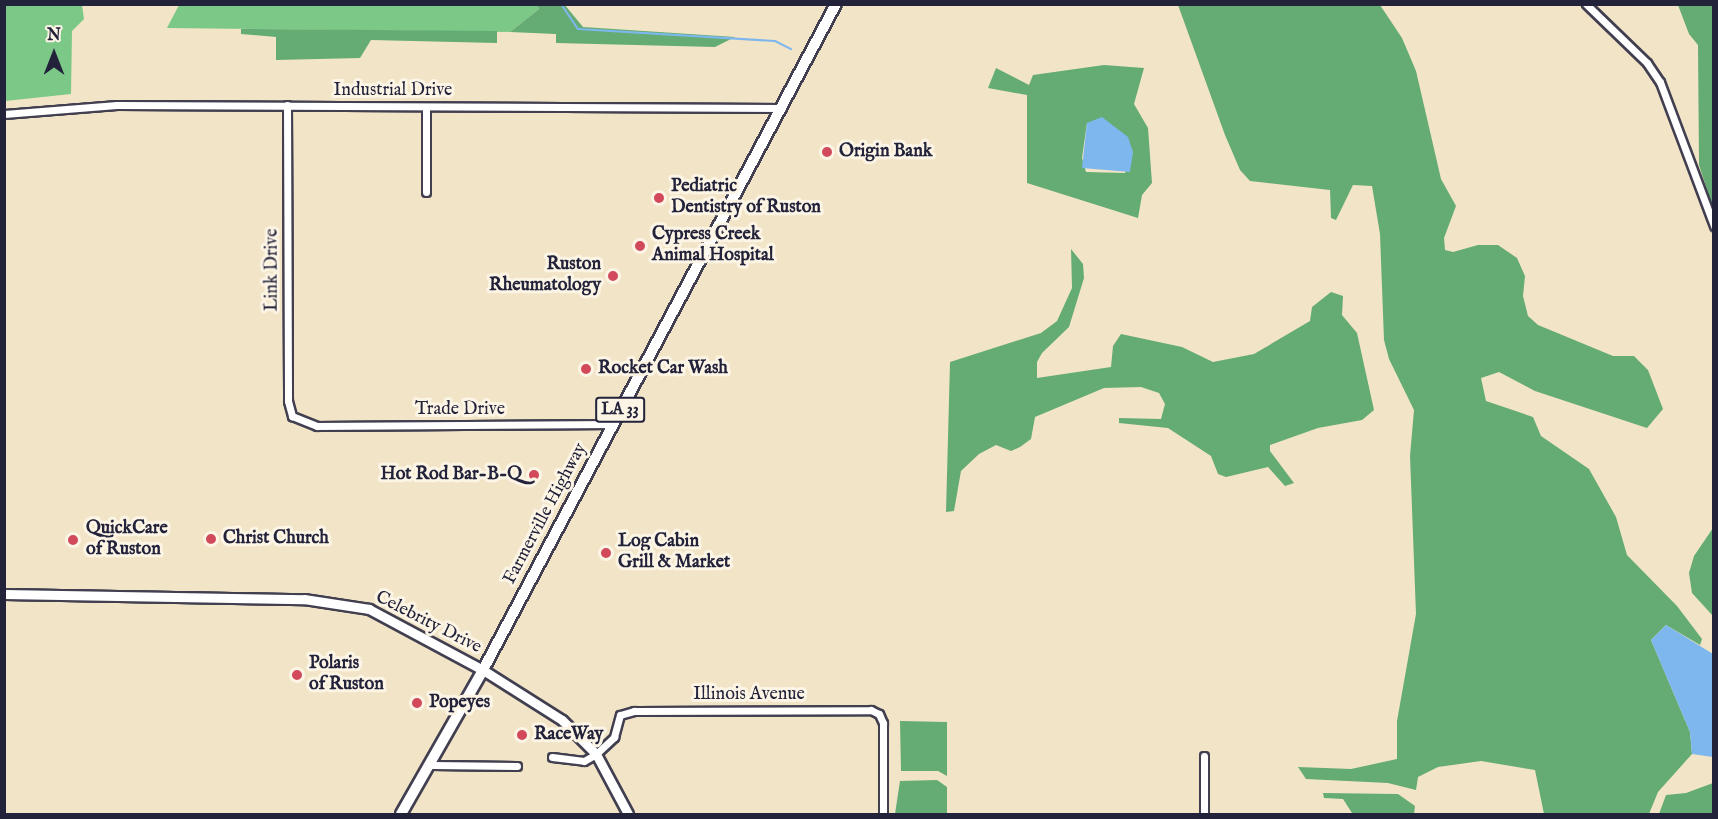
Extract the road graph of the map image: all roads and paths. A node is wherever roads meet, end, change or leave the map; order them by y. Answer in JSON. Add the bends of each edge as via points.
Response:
{"nodes":[{"id":1,"x":836,"y":4,"type":"edge"},
{"id":2,"x":1586,"y":4,"type":"edge"},
{"id":3,"x":287,"y":105,"type":"junction"},
{"id":4,"x":426,"y":107,"type":"junction"},
{"id":5,"x":782,"y":108,"type":"junction"},
{"id":6,"x":4,"y":114,"type":"edge"},
{"id":7,"x":426,"y":192,"type":"dead end"},
{"id":8,"x":1713,"y":226,"type":"edge"},
{"id":9,"x":612,"y":424,"type":"junction"},
{"id":10,"x":309,"y":425,"type":"joint"},
{"id":11,"x":4,"y":594,"type":"edge"},
{"id":12,"x":483,"y":670,"type":"junction"},
{"id":13,"x":596,"y":754,"type":"junction"},
{"id":14,"x":1204,"y":756,"type":"dead end"},
{"id":15,"x":552,"y":758,"type":"dead end"},
{"id":16,"x":432,"y":765,"type":"junction"},
{"id":17,"x":517,"y":765,"type":"dead end"},
{"id":18,"x":401,"y":814,"type":"edge"},
{"id":19,"x":628,"y":814,"type":"edge"},
{"id":20,"x":883,"y":814,"type":"edge"},
{"id":21,"x":1204,"y":814,"type":"edge"}],
"edges":[{"from":1,"to":5,"type":"main road","name":"Farmerville Highway","number":"LA 33"},
{"from":2,"to":8,"type":"street","via":[[1647,63],[1660,82]]},
{"from":3,"to":4,"type":"street","name":"Industrial Drive"},
{"from":3,"to":6,"type":"street","name":"Industrial Drive","via":[[117,105]]},
{"from":3,"to":10,"type":"street","name":"Link Drive","via":[[288,400],[292,416]]},
{"from":4,"to":5,"type":"street","name":"Industrial Drive"},
{"from":4,"to":7,"type":"street"},
{"from":5,"to":9,"type":"main road","name":"Farmerville Highway","number":"LA 33"},
{"from":9,"to":10,"type":"street","name":"Trade Drive"},
{"from":9,"to":12,"type":"main road","name":"Farmerville Highway","number":"LA 33"},
{"from":11,"to":12,"type":"street","name":"Celebrity Drive","via":[[328,600],[369,609]]},
{"from":12,"to":13,"type":"street","name":"Celebrity Drive","via":[[549,710]]},
{"from":12,"to":16,"type":"main road","name":"Farmerville Highway","number":"LA 33"},
{"from":13,"to":15,"type":"street","via":[[584,761]]},
{"from":13,"to":19,"type":"street","name":"Celebrity Drive"},
{"from":13,"to":20,"type":"street","name":"Illinois Avenue","via":[[614,737],[623,713],[876,711],[883,728]]},
{"from":14,"to":21,"type":"street"},
{"from":16,"to":17,"type":"street"},
{"from":16,"to":18,"type":"main road","name":"Farmerville Highway","number":"LA 33"}]}
